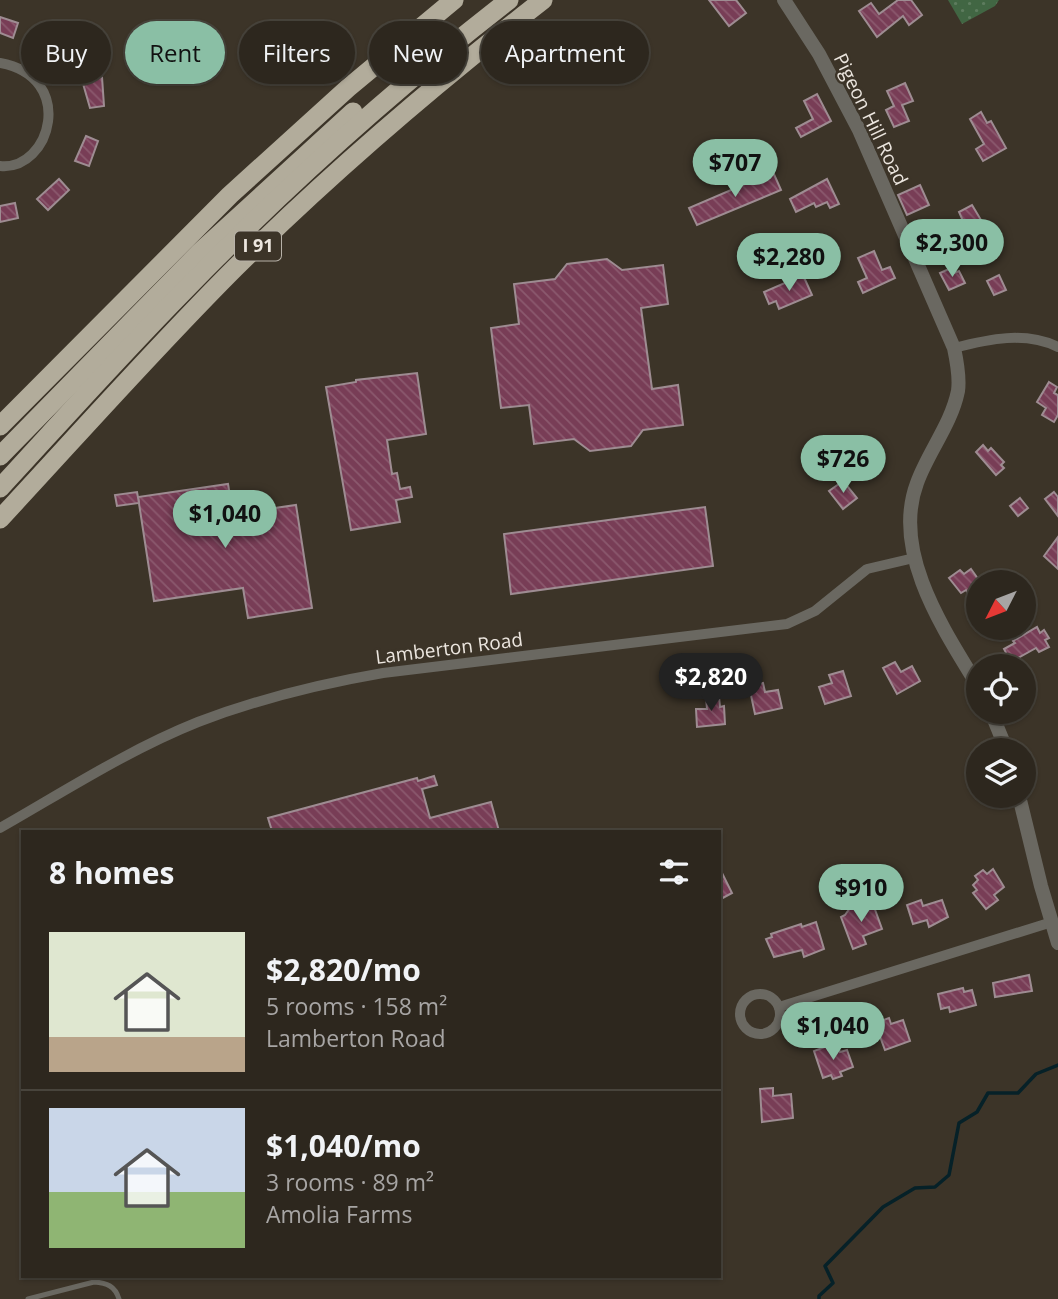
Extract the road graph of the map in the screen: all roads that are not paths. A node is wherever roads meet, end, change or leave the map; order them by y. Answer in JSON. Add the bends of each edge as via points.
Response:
{"nodes":[{"id":1,"x":454,"y":0,"type":"edge"},
{"id":2,"x":489,"y":0,"type":"edge"},
{"id":3,"x":509,"y":0,"type":"edge"},
{"id":4,"x":543,"y":0,"type":"edge"},
{"id":5,"x":784,"y":0,"type":"edge"},
{"id":6,"x":0,"y":63,"type":"edge"},
{"id":7,"x":0,"y":166,"type":"edge"},
{"id":8,"x":1058,"y":346,"type":"edge"},
{"id":9,"x":954,"y":348,"type":"junction"},
{"id":10,"x":0,"y":426,"type":"edge"},
{"id":11,"x":0,"y":456,"type":"edge"},
{"id":12,"x":0,"y":488,"type":"edge"},
{"id":13,"x":0,"y":519,"type":"edge"},
{"id":14,"x":914,"y":558,"type":"junction"},
{"id":15,"x":966,"y":666,"type":"edge"},
{"id":16,"x":1022,"y":808,"type":"edge"},
{"id":17,"x":0,"y":828,"type":"edge"},
{"id":18,"x":1052,"y":922,"type":"junction"},
{"id":19,"x":1058,"y":943,"type":"edge"},
{"id":20,"x":779,"y":1007,"type":"dead end"},
{"id":21,"x":28,"y":1299,"type":"edge"},
{"id":22,"x":119,"y":1299,"type":"edge"}],
"edges":[{"from":1,"to":10,"type":"highway","via":[[246,180]]},
{"from":2,"to":11,"type":"highway","via":[[267,189]]},
{"from":3,"to":12,"type":"highway","via":[[369,115],[270,206],[150,325]]},
{"from":4,"to":13,"type":"highway","number":"I 91","via":[[394,120],[278,226],[172,332]]},
{"from":5,"to":9,"type":"street","name":"Pigeon Hill Road","via":[[859,131]]},
{"from":6,"to":7,"type":"street","via":[[30,73],[44,89],[49,118],[36,150],[26,160]]},
{"from":8,"to":9,"type":"street","via":[[1025,336]]},
{"from":9,"to":14,"type":"street","name":"Pigeon Hill Road","via":[[958,390],[945,428],[918,480],[911,508]]},
{"from":14,"to":15,"type":"street","name":"Pigeon Hill Road","via":[[944,629]]},
{"from":14,"to":17,"type":"street","name":"Lamberton Road","via":[[867,569],[815,611],[787,624],[383,673],[269,697],[196,723],[132,753]]},
{"from":16,"to":18,"type":"street"},
{"from":18,"to":19,"type":"street"},
{"from":18,"to":20,"type":"street"},
{"from":21,"to":22,"type":"lane","via":[[94,1282],[113,1287]]}]}
